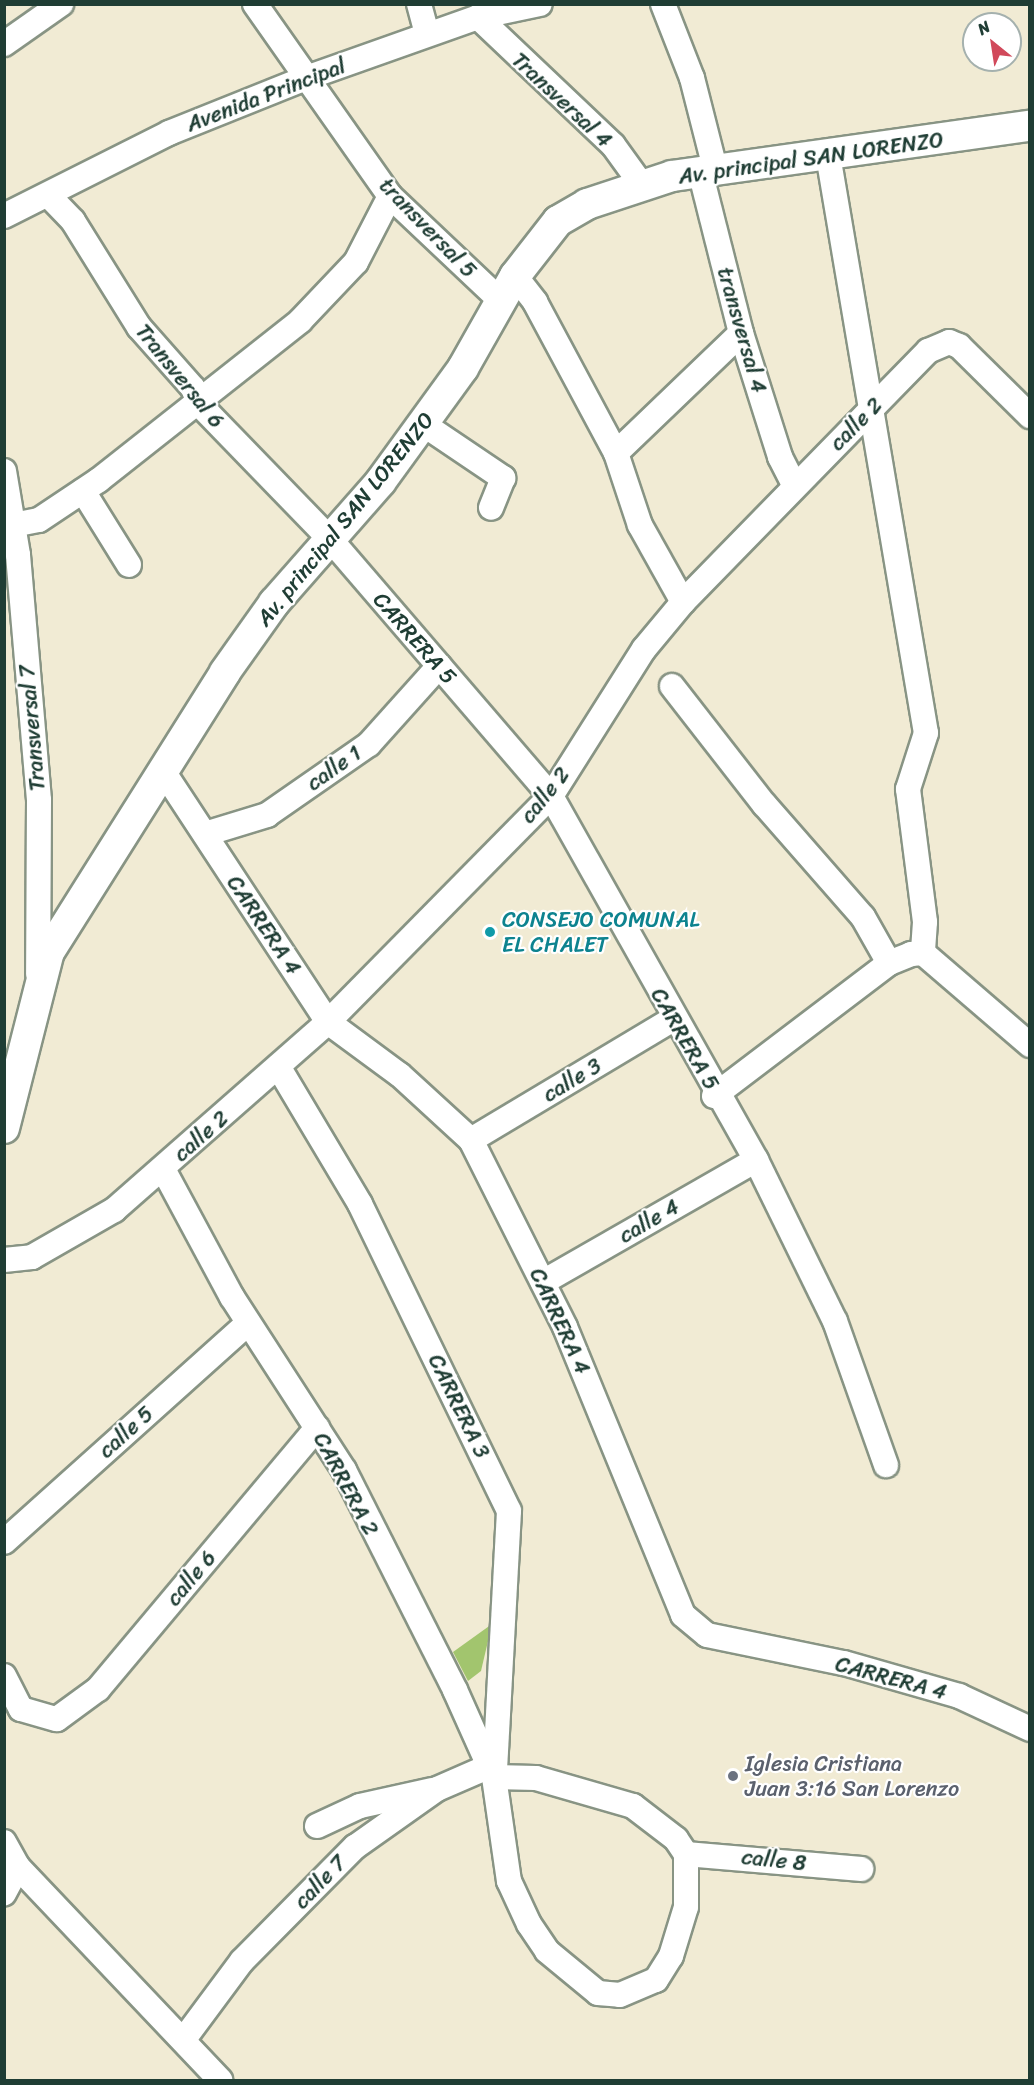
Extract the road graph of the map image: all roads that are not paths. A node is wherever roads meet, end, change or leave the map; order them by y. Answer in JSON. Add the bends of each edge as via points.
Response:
{"nodes":[{"id":1,"x":61,"y":4,"type":"edge"},
{"id":2,"x":255,"y":4,"type":"edge"},
{"id":3,"x":419,"y":4,"type":"edge"},
{"id":4,"x":540,"y":4,"type":"edge"},
{"id":5,"x":663,"y":4,"type":"edge"},
{"id":6,"x":478,"y":17,"type":"junction"},
{"id":7,"x":427,"y":34,"type":"junction"},
{"id":8,"x":4,"y":44,"type":"edge"},
{"id":9,"x":306,"y":78,"type":"junction"},
{"id":10,"x":1029,"y":126,"type":"edge"},
{"id":11,"x":828,"y":155,"type":"junction"},
{"id":12,"x":708,"y":170,"type":"junction"},
{"id":13,"x":642,"y":185,"type":"junction"},
{"id":14,"x":390,"y":196,"type":"junction"},
{"id":15,"x":50,"y":197,"type":"junction"},
{"id":16,"x":4,"y":216,"type":"edge"},
{"id":17,"x":508,"y":289,"type":"junction"},
{"id":18,"x":741,"y":333,"type":"junction"},
{"id":19,"x":200,"y":405,"type":"junction"},
{"id":20,"x":1029,"y":416,"type":"edge"},
{"id":21,"x":423,"y":423,"type":"junction"},
{"id":22,"x":616,"y":453,"type":"junction"},
{"id":23,"x":4,"y":471,"type":"edge"},
{"id":24,"x":794,"y":484,"type":"junction"},
{"id":25,"x":83,"y":491,"type":"junction"},
{"id":26,"x":491,"y":508,"type":"dead end"},
{"id":27,"x":13,"y":525,"type":"junction"},
{"id":28,"x":330,"y":539,"type":"junction"},
{"id":29,"x":129,"y":565,"type":"dead end"},
{"id":30,"x":682,"y":602,"type":"junction"},
{"id":31,"x":439,"y":666,"type":"junction"},
{"id":32,"x":672,"y":686,"type":"dead end"},
{"id":33,"x":163,"y":771,"type":"junction"},
{"id":34,"x":550,"y":796,"type":"junction"},
{"id":35,"x":205,"y":834,"type":"junction"},
{"id":36,"x":923,"y":953,"type":"junction"},
{"id":37,"x":889,"y":963,"type":"junction"},
{"id":38,"x":38,"y":986,"type":"junction"},
{"id":39,"x":673,"y":1020,"type":"junction"},
{"id":40,"x":328,"y":1022,"type":"junction"},
{"id":41,"x":1029,"y":1045,"type":"edge"},
{"id":42,"x":279,"y":1068,"type":"junction"},
{"id":43,"x":714,"y":1096,"type":"dead end"},
{"id":44,"x":4,"y":1128,"type":"edge"},
{"id":45,"x":471,"y":1140,"type":"junction"},
{"id":46,"x":756,"y":1160,"type":"junction"},
{"id":47,"x":163,"y":1169,"type":"junction"},
{"id":48,"x":4,"y":1260,"type":"edge"},
{"id":49,"x":543,"y":1282,"type":"junction"},
{"id":50,"x":248,"y":1323,"type":"junction"},
{"id":51,"x":317,"y":1428,"type":"junction"},
{"id":52,"x":886,"y":1466,"type":"dead end"},
{"id":53,"x":4,"y":1542,"type":"edge"},
{"id":54,"x":4,"y":1676,"type":"edge"},
{"id":55,"x":1029,"y":1729,"type":"edge"},
{"id":56,"x":492,"y":1772,"type":"junction"},
{"id":57,"x":437,"y":1790,"type":"junction"},
{"id":58,"x":317,"y":1826,"type":"dead end"},
{"id":59,"x":4,"y":1842,"type":"edge"},
{"id":60,"x":686,"y":1854,"type":"junction"},
{"id":61,"x":18,"y":1867,"type":"junction"},
{"id":62,"x":861,"y":1869,"type":"dead end"},
{"id":63,"x":5,"y":1892,"type":"edge"},
{"id":64,"x":180,"y":2035,"type":"junction"},
{"id":65,"x":219,"y":2080,"type":"edge"}],
"edges":[{"from":1,"to":8,"type":"street"},
{"from":2,"to":9,"type":"street","name":"transversal 5"},
{"from":3,"to":7,"type":"street"},
{"from":4,"to":6,"type":"street","name":"Avenida Principal"},
{"from":5,"to":12,"type":"street","name":"transversal 4","via":[[692,78]]},
{"from":6,"to":7,"type":"street","name":"Avenida Principal"},
{"from":6,"to":13,"type":"street","name":"Transversal 4","via":[[613,145]]},
{"from":7,"to":9,"type":"street","name":"Avenida Principal"},
{"from":9,"to":14,"type":"street","name":"transversal 5"},
{"from":9,"to":15,"type":"street","name":"Avenida Principal","via":[[168,133]]},
{"from":10,"to":11,"type":"main road","name":"Av. principal SAN LORENZO"},
{"from":11,"to":12,"type":"main road","name":"Av. principal SAN LORENZO"},
{"from":11,"to":36,"type":"street","via":[[926,733],[908,789],[925,922]]},
{"from":12,"to":13,"type":"main road","name":"Av. principal SAN LORENZO"},
{"from":12,"to":18,"type":"street","name":"transversal 4"},
{"from":13,"to":17,"type":"main road","name":"Av. principal SAN LORENZO","via":[[558,221]]},
{"from":14,"to":17,"type":"street","name":"transversal 5"},
{"from":14,"to":19,"type":"street","via":[[356,262],[300,321]]},
{"from":15,"to":16,"type":"street","name":"Avenida Principal"},
{"from":15,"to":19,"type":"street","name":"Transversal 6","via":[[73,221],[139,327],[193,388]]},
{"from":17,"to":21,"type":"main road","name":"Av. principal SAN LORENZO","via":[[463,368]]},
{"from":17,"to":22,"type":"street","name":"transversal 5","via":[[535,302]]},
{"from":18,"to":22,"type":"street"},
{"from":18,"to":24,"type":"street","name":"transversal 4","via":[[780,457]]},
{"from":19,"to":25,"type":"street"},
{"from":19,"to":28,"type":"street","name":"Transversal 6"},
{"from":20,"to":24,"type":"street","name":"calle 2","via":[[959,346],[940,344]]},
{"from":21,"to":26,"type":"street","via":[[503,478]]},
{"from":21,"to":28,"type":"main road","name":"Av. principal SAN LORENZO"},
{"from":22,"to":30,"type":"street","name":"transversal 5","via":[[640,525]]},
{"from":23,"to":27,"type":"street","name":"Transversal 7"},
{"from":24,"to":30,"type":"street","name":"calle 2"},
{"from":25,"to":27,"type":"street","via":[[39,520]]},
{"from":25,"to":29,"type":"street"},
{"from":27,"to":38,"type":"street","name":"Transversal 7","via":[[39,800]]},
{"from":28,"to":31,"type":"street","name":"CARRERA 5"},
{"from":28,"to":33,"type":"main road","name":"Av. principal SAN LORENZO","via":[[274,603]]},
{"from":30,"to":34,"type":"street","name":"calle 2","via":[[644,650]]},
{"from":31,"to":34,"type":"street","name":"CARRERA 5"},
{"from":31,"to":35,"type":"street","name":"calle 1","via":[[369,744],[267,815]]},
{"from":32,"to":37,"type":"street","via":[[764,804],[849,899]]},
{"from":33,"to":35,"type":"street","name":"CARRERA 4"},
{"from":33,"to":38,"type":"main road","name":"Av. principal SAN LORENZO","via":[[50,952]]},
{"from":34,"to":39,"type":"street","name":"CARRERA 5"},
{"from":34,"to":40,"type":"street","name":"calle 2"},
{"from":35,"to":40,"type":"street","name":"CARRERA 4"},
{"from":36,"to":37,"type":"street"},
{"from":36,"to":41,"type":"street"},
{"from":37,"to":43,"type":"street"},
{"from":38,"to":44,"type":"main road","name":"Av. principal SAN LORENZO"},
{"from":39,"to":45,"type":"street","name":"calle 3"},
{"from":39,"to":46,"type":"street","name":"CARRERA 5"},
{"from":40,"to":42,"type":"street","name":"calle 2"},
{"from":40,"to":45,"type":"street","name":"CARRERA 4","via":[[390,1067]]},
{"from":42,"to":47,"type":"street","name":"calle 2"},
{"from":42,"to":56,"type":"street","name":"CARRERA 3","via":[[360,1204],[509,1511]]},
{"from":45,"to":49,"type":"street","name":"CARRERA 4"},
{"from":46,"to":49,"type":"street","name":"calle 4"},
{"from":46,"to":52,"type":"street","name":"CARRERA 5","via":[[835,1321]]},
{"from":47,"to":48,"type":"street","name":"calle 2","via":[[114,1210],[63,1240],[32,1257]]},
{"from":47,"to":50,"type":"street","name":"CARRERA 2"},
{"from":49,"to":55,"type":"street","name":"CARRERA 4","via":[[683,1615],[706,1635],[844,1663],[959,1696]]},
{"from":50,"to":51,"type":"street","name":"CARRERA 2"},
{"from":50,"to":53,"type":"street","name":"calle 5"},
{"from":51,"to":54,"type":"street","name":"calle 6","via":[[98,1689],[57,1719],[21,1709]]},
{"from":51,"to":56,"type":"street","name":"CARRERA 2","via":[[344,1470]]},
{"from":56,"to":57,"type":"street","name":"calle 7"},
{"from":56,"to":60,"type":"street","via":[[536,1778],[633,1806],[662,1825]]},
{"from":56,"to":60,"type":"street","name":"CARRERA 2","via":[[498,1830],[517,1901],[547,1951],[598,1993],[620,1995],[656,1980],[681,1930],[690,1880]]},
{"from":57,"to":58,"type":"street","via":[[360,1806]]},
{"from":57,"to":64,"type":"street","name":"calle 7","via":[[355,1847],[242,1961]]},
{"from":59,"to":61,"type":"street"},
{"from":60,"to":62,"type":"street","name":"calle 8"},
{"from":61,"to":63,"type":"street"},
{"from":61,"to":64,"type":"street"},
{"from":64,"to":65,"type":"street"}]}
